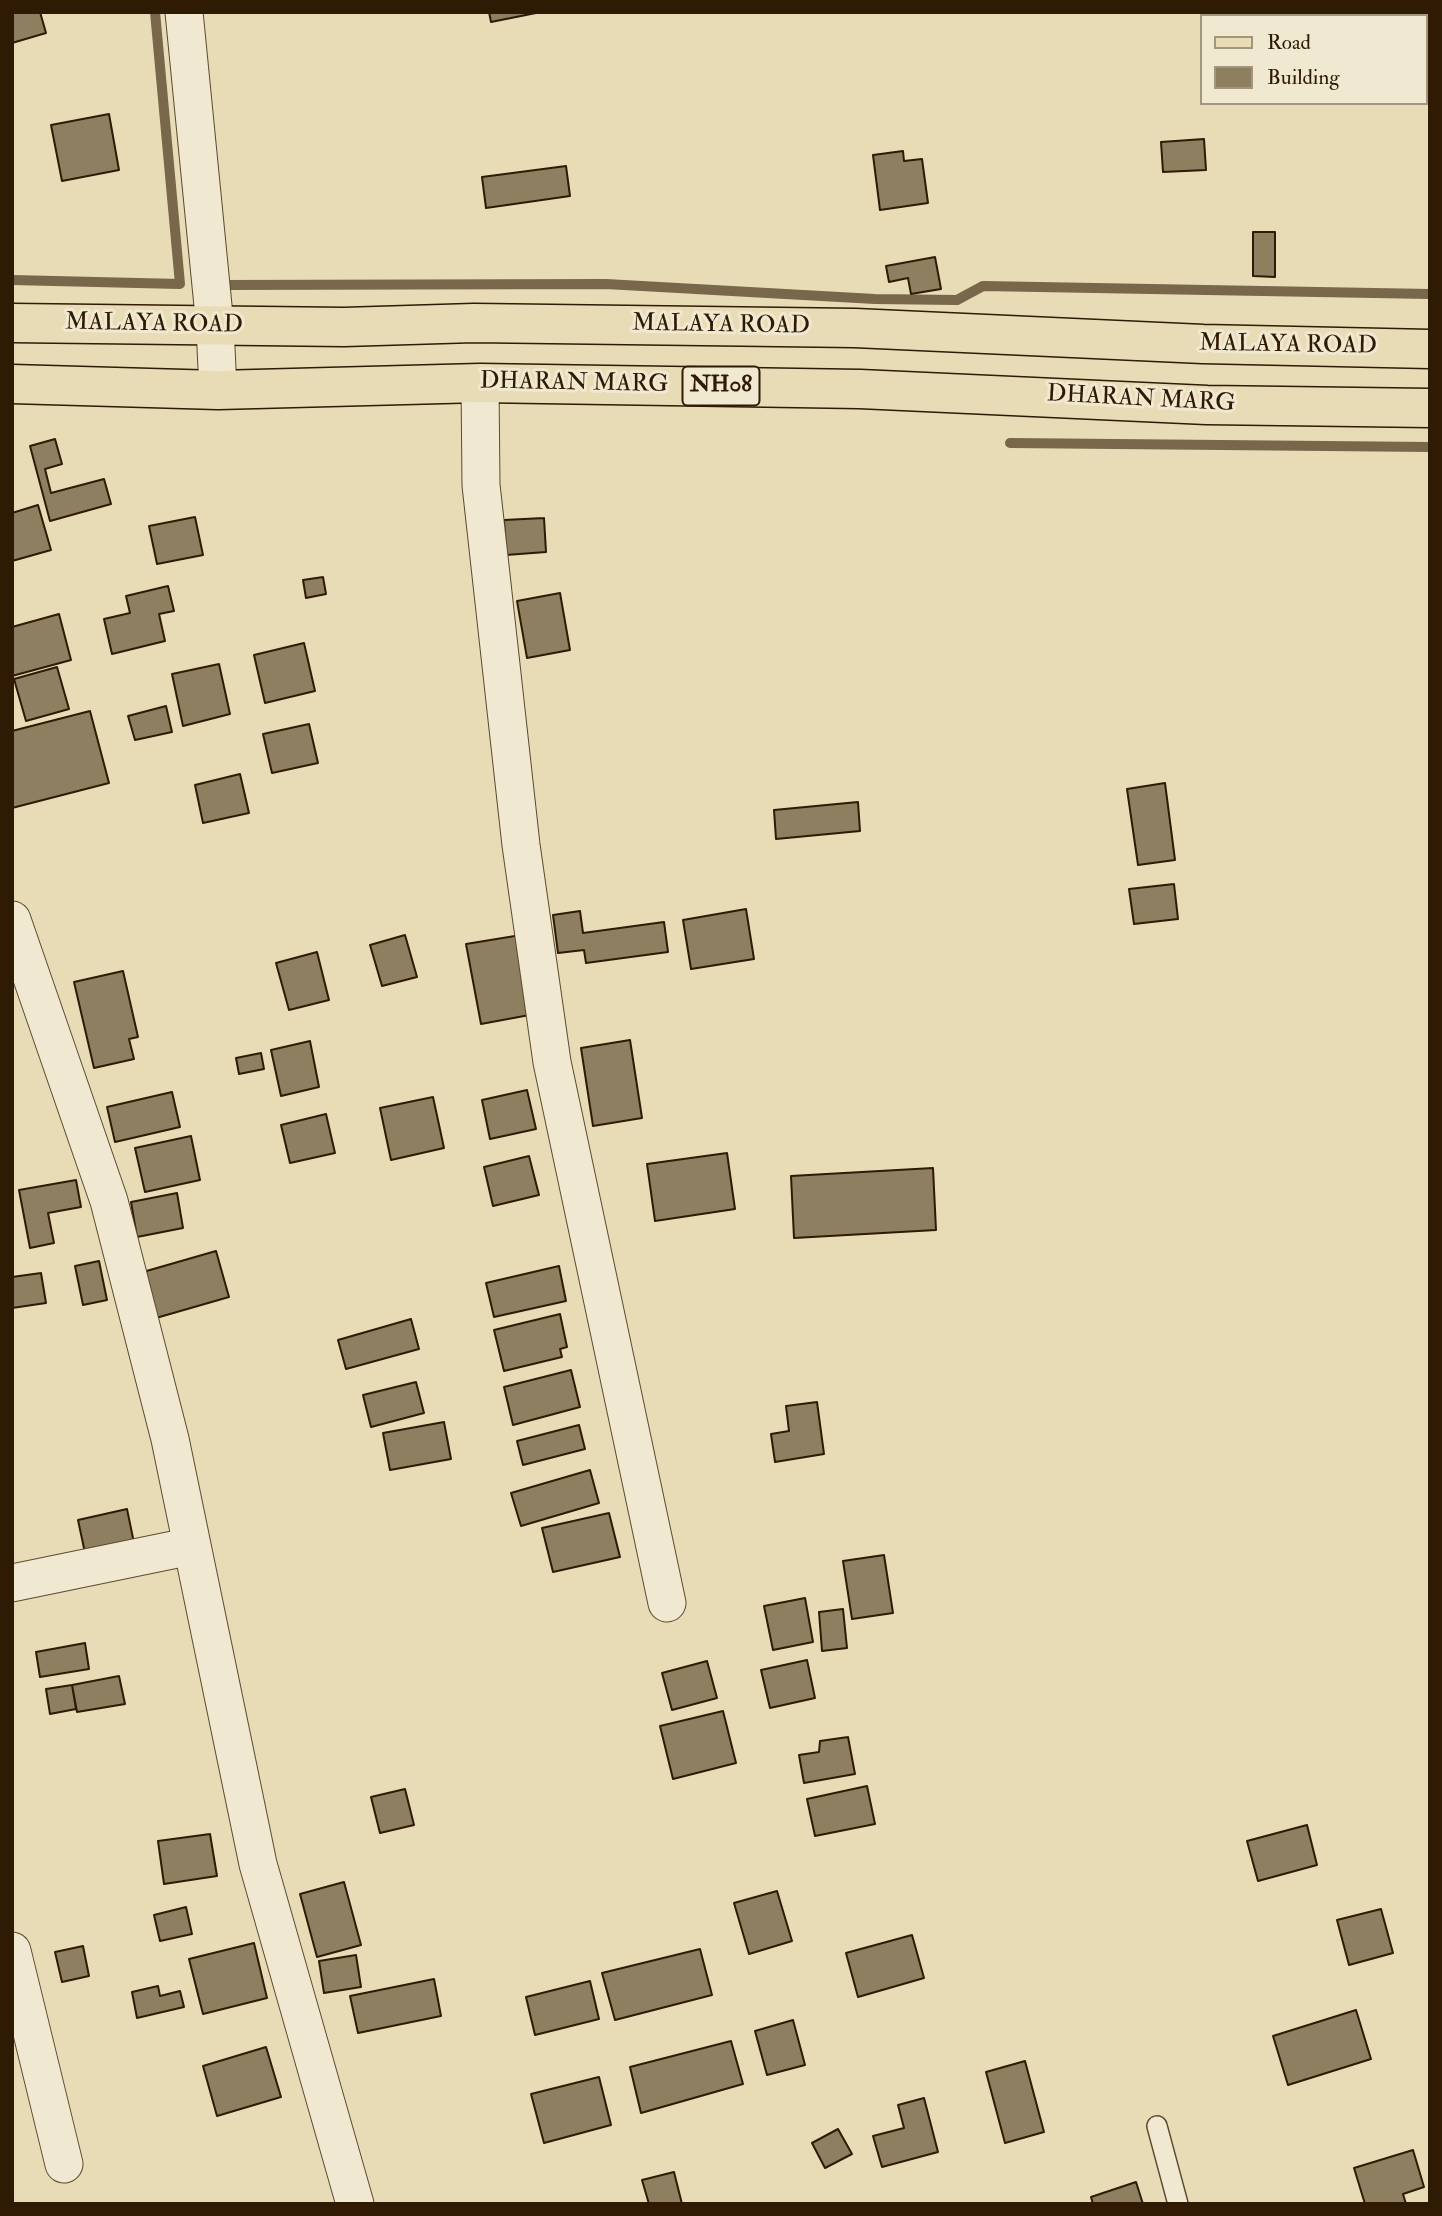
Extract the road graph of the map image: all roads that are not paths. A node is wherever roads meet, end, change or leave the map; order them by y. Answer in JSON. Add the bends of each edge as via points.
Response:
{"nodes":[{"id":1,"x":184,"y":12,"type":"edge"},
{"id":2,"x":12,"y":323,"type":"edge"},
{"id":3,"x":215,"y":326,"type":"junction"},
{"id":4,"x":1430,"y":349,"type":"edge"},
{"id":5,"x":480,"y":383,"type":"junction"},
{"id":6,"x":12,"y":384,"type":"edge"},
{"id":7,"x":218,"y":390,"type":"junction"},
{"id":8,"x":1430,"y":408,"type":"edge"},
{"id":9,"x":12,"y":920,"type":"edge"},
{"id":10,"x":25,"y":994,"type":"edge"},
{"id":11,"x":192,"y":1546,"type":"junction"},
{"id":12,"x":12,"y":1583,"type":"edge"},
{"id":13,"x":667,"y":1603,"type":"dead end"},
{"id":14,"x":12,"y":1951,"type":"edge"},
{"id":15,"x":1157,"y":2126,"type":"dead end"},
{"id":16,"x":64,"y":2164,"type":"dead end"},
{"id":17,"x":355,"y":2204,"type":"edge"},
{"id":18,"x":1178,"y":2204,"type":"edge"}],
"edges":[{"from":1,"to":3,"type":"street"},
{"from":2,"to":3,"type":"main road","name":"MALAYA ROAD"},
{"from":3,"to":4,"type":"main road","name":"MALAYA ROAD","via":[[474,323],[855,328]]},
{"from":3,"to":7,"type":"street"},
{"from":5,"to":7,"type":"main road","name":"DHARAN MARG","number":"NH08"},
{"from":5,"to":8,"type":"main road","name":"DHARAN MARG","number":"NH08","via":[[873,389],[1207,405]]},
{"from":5,"to":13,"type":"street","via":[[481,485],[521,845],[552,1062]]},
{"from":6,"to":7,"type":"main road","name":"DHARAN MARG","number":"NH08"},
{"from":9,"to":10,"type":"street"},
{"from":10,"to":11,"type":"street","via":[[109,1202],[170,1439]]},
{"from":11,"to":12,"type":"street"},
{"from":11,"to":17,"type":"street","via":[[258,1864]]},
{"from":14,"to":16,"type":"street"},
{"from":15,"to":18,"type":"lane"}]}
